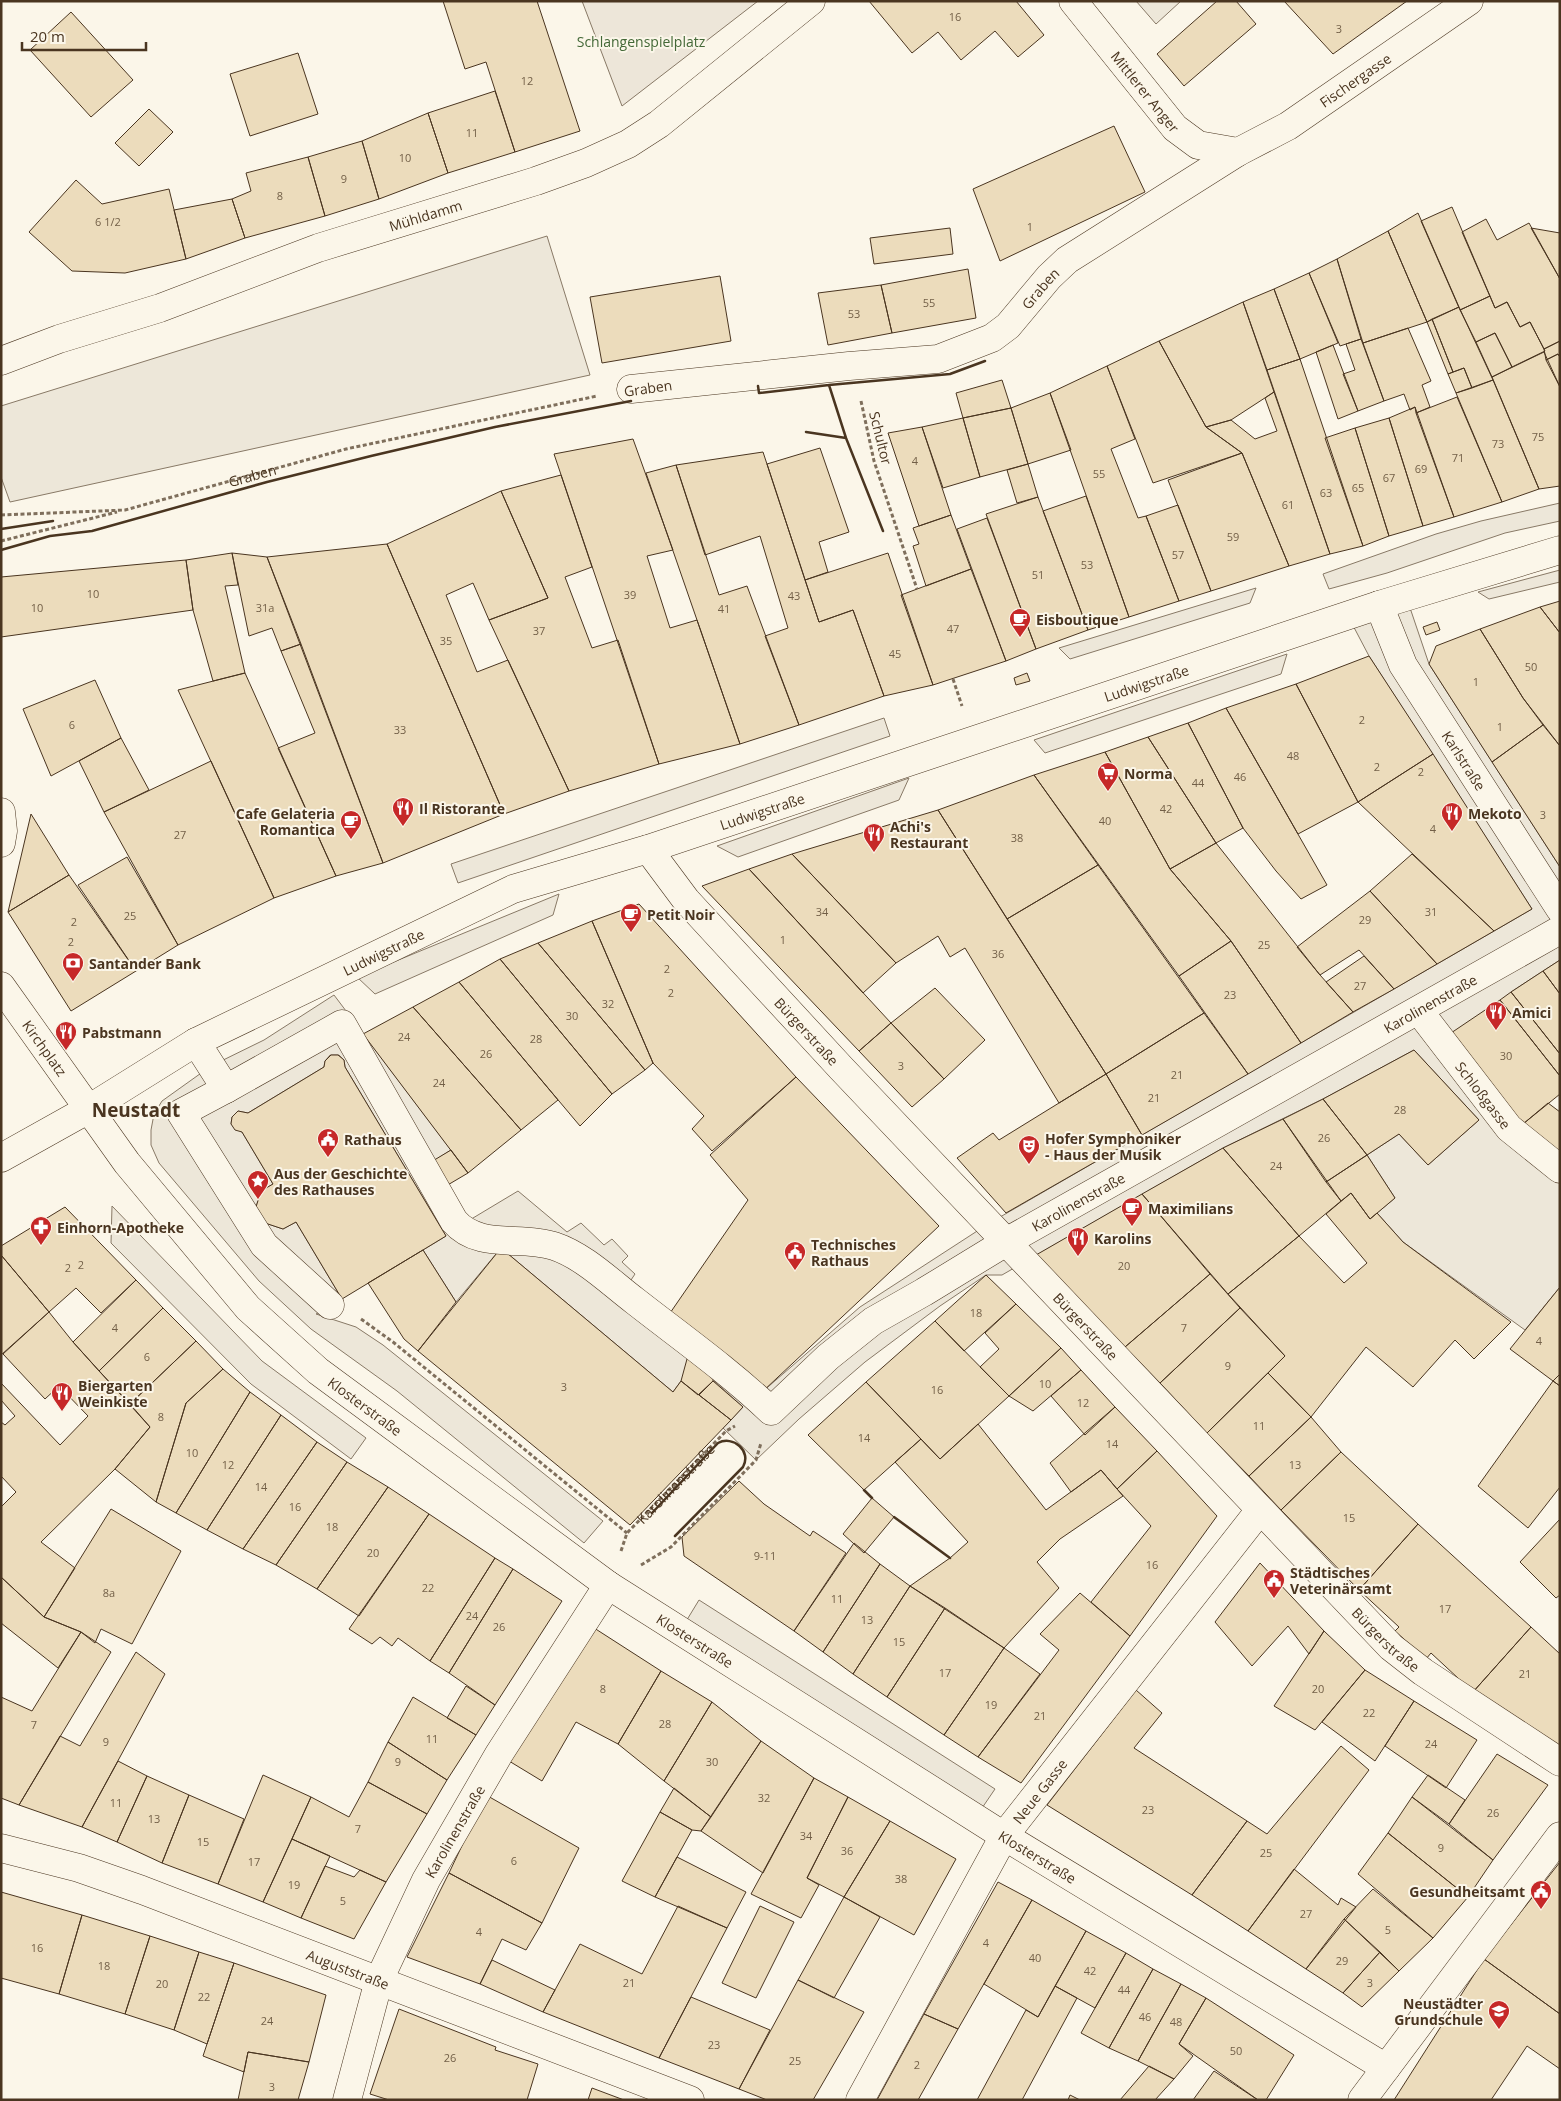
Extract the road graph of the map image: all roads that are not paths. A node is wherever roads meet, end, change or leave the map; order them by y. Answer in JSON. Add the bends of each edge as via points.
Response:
{"nodes":[{"id":1,"x":811,"y":1,"type":"edge"},
{"id":2,"x":1072,"y":1,"type":"edge"},
{"id":3,"x":1469,"y":1,"type":"edge"},
{"id":4,"x":1238,"y":152,"type":"junction"},
{"id":5,"x":1,"y":361,"type":"edge"},
{"id":6,"x":631,"y":389,"type":"road end"},
{"id":7,"x":1560,"y":550,"type":"edge"},
{"id":8,"x":1379,"y":605,"type":"junction"},
{"id":9,"x":1,"y":812,"type":"edge"},
{"id":10,"x":1,"y":843,"type":"edge"},
{"id":11,"x":648,"y":849,"type":"junction"},
{"id":12,"x":1560,"y":909,"type":"edge"},
{"id":13,"x":1560,"y":930,"type":"edge"},
{"id":14,"x":1,"y":986,"type":"edge"},
{"id":15,"x":1418,"y":1011,"type":"junction"},
{"id":16,"x":196,"y":1042,"type":"junction"},
{"id":17,"x":226,"y":1089,"type":"junction"},
{"id":18,"x":87,"y":1110,"type":"junction"},
{"id":19,"x":1,"y":1158,"type":"edge"},
{"id":20,"x":1560,"y":1169,"type":"edge"},
{"id":21,"x":1006,"y":1242,"type":"junction"},
{"id":22,"x":330,"y":1305,"type":"road end"},
{"id":23,"x":1260,"y":1510,"type":"junction"},
{"id":24,"x":608,"y":1585,"type":"junction"},
{"id":25,"x":1560,"y":1762,"type":"edge"},
{"id":26,"x":1004,"y":1836,"type":"junction"},
{"id":27,"x":1560,"y":1836,"type":"edge"},
{"id":28,"x":1,"y":1848,"type":"edge"},
{"id":29,"x":379,"y":1980,"type":"junction"},
{"id":30,"x":1386,"y":2068,"type":"junction"},
{"id":31,"x":347,"y":2100,"type":"edge"},
{"id":32,"x":690,"y":2100,"type":"edge"},
{"id":33,"x":860,"y":2100,"type":"edge"},
{"id":34,"x":1362,"y":2100,"type":"edge"}],
"edges":[{"from":1,"to":5,"type":"street","name":"Mühldamm","via":[[659,124],[628,144],[586,163],[318,248],[160,308],[59,339]]},
{"from":2,"to":4,"type":"street","name":"Mittlerer Anger","via":[[1175,128],[1198,145]]},
{"from":3,"to":4,"type":"street","name":"Fischergasse","via":[[1288,126]]},
{"from":4,"to":6,"type":"street","name":"Graben","via":[[1067,260],[1008,326],[992,338],[938,359]]},
{"from":7,"to":8,"type":"street","name":"Ludwigstraße"},
{"from":8,"to":11,"type":"street","name":"Ludwigstraße"},
{"from":8,"to":12,"type":"street","name":"Karlstraße","via":[[1403,665]]},
{"from":9,"to":10,"type":"street"},
{"from":11,"to":16,"type":"street","name":"Ludwigstraße","via":[[513,889]]},
{"from":11,"to":21,"type":"street","name":"Bürgerstraße","via":[[693,907]]},
{"from":13,"to":15,"type":"street","name":"Karolinenstraße"},
{"from":14,"to":18,"type":"street","name":"Kirchplatz"},
{"from":15,"to":20,"type":"street","name":"Schloßgasse","via":[[1509,1128]]},
{"from":15,"to":21,"type":"street","name":"Karolinenstraße"},
{"from":16,"to":17,"type":"street"},
{"from":16,"to":18,"type":"street","name":"Ludwigstraße"},
{"from":17,"to":21,"type":"street","name":"Karolinenstraße","via":[[342,1024],[461,1230],[478,1238],[526,1241],[553,1246],[570,1254],[723,1369],[770,1411],[828,1357],[873,1321]]},
{"from":17,"to":22,"type":"street","via":[[181,1114],[264,1245]]},
{"from":18,"to":19,"type":"street","name":"Ludwigstraße"},
{"from":18,"to":24,"type":"street","name":"Klosterstraße","via":[[127,1164],[248,1308],[318,1371]]},
{"from":21,"to":23,"type":"street","name":"Bürgerstraße"},
{"from":23,"to":25,"type":"street","name":"Bürgerstraße","via":[[1391,1646],[1423,1672]]},
{"from":23,"to":26,"type":"street","name":"Neue Gasse"},
{"from":24,"to":26,"type":"street","name":"Klosterstraße"},
{"from":24,"to":29,"type":"street","name":"Karolinenstraße","via":[[484,1779],[426,1880]]},
{"from":26,"to":30,"type":"street","name":"Klosterstraße"},
{"from":26,"to":33,"type":"street","name":"Neue Gasse"},
{"from":27,"to":30,"type":"street"},
{"from":28,"to":29,"type":"street","name":"Auguststraße","via":[[79,1868],[142,1890]]},
{"from":29,"to":31,"type":"street","name":"Karolinenstraße"},
{"from":29,"to":32,"type":"street","name":"Auguststraße"},
{"from":30,"to":34,"type":"street"}]}
